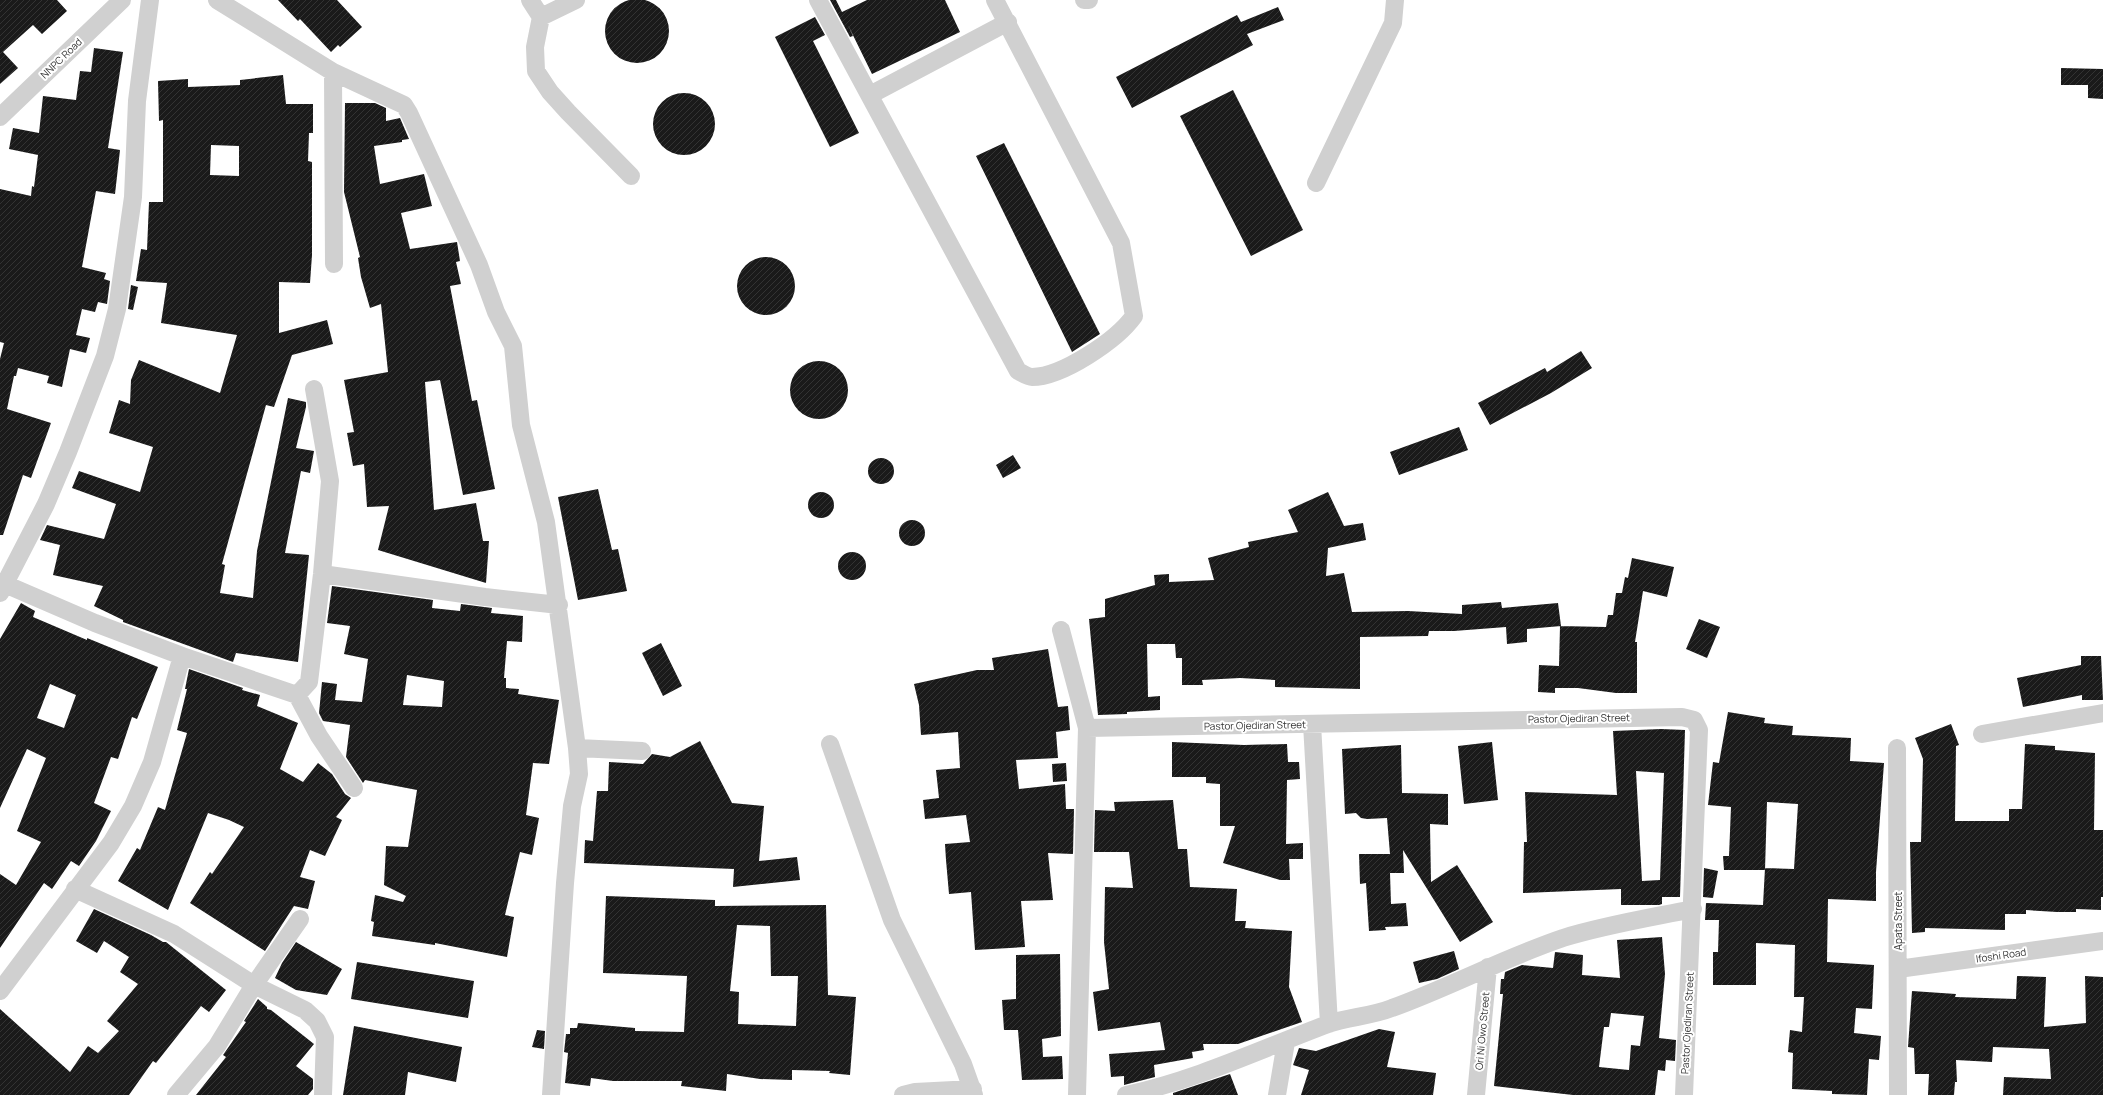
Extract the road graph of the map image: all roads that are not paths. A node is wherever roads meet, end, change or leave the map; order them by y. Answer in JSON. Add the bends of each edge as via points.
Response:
{"nodes":[{"id":1,"x":122,"y":0,"type":"edge"},
{"id":2,"x":150,"y":0,"type":"edge"},
{"id":3,"x":217,"y":0,"type":"edge"},
{"id":4,"x":530,"y":0,"type":"edge"},
{"id":5,"x":576,"y":0,"type":"edge"},
{"id":6,"x":818,"y":0,"type":"edge"},
{"id":7,"x":996,"y":0,"type":"edge"},
{"id":8,"x":1084,"y":0,"type":"edge"},
{"id":9,"x":1089,"y":0,"type":"edge"},
{"id":10,"x":1395,"y":0,"type":"edge"},
{"id":11,"x":541,"y":17,"type":"junction"},
{"id":12,"x":1008,"y":22,"type":"junction"},
{"id":13,"x":332,"y":72,"type":"junction"},
{"id":14,"x":870,"y":95,"type":"junction"},
{"id":15,"x":0,"y":117,"type":"edge"},
{"id":16,"x":631,"y":176,"type":"dead end"},
{"id":17,"x":1316,"y":183,"type":"dead end"},
{"id":18,"x":334,"y":264,"type":"dead end"},
{"id":19,"x":314,"y":390,"type":"dead end"},
{"id":20,"x":322,"y":574,"type":"junction"},
{"id":21,"x":2,"y":586,"type":"edge"},
{"id":22,"x":559,"y":605,"type":"junction"},
{"id":23,"x":1061,"y":630,"type":"dead end"},
{"id":24,"x":182,"y":656,"type":"junction"},
{"id":25,"x":297,"y":695,"type":"junction"},
{"id":26,"x":2103,"y":713,"type":"edge"},
{"id":27,"x":1312,"y":724,"type":"junction"},
{"id":28,"x":1087,"y":728,"type":"junction"},
{"id":29,"x":1982,"y":734,"type":"dead end"},
{"id":30,"x":830,"y":744,"type":"dead end"},
{"id":31,"x":578,"y":748,"type":"junction"},
{"id":32,"x":1897,"y":748,"type":"dead end"},
{"id":33,"x":642,"y":751,"type":"dead end"},
{"id":34,"x":354,"y":788,"type":"dead end"},
{"id":35,"x":75,"y":889,"type":"junction"},
{"id":36,"x":1692,"y":909,"type":"junction"},
{"id":37,"x":300,"y":919,"type":"dead end"},
{"id":38,"x":2103,"y":941,"type":"edge"},
{"id":39,"x":1488,"y":967,"type":"junction"},
{"id":40,"x":1898,"y":969,"type":"junction"},
{"id":41,"x":254,"y":985,"type":"junction"},
{"id":42,"x":0,"y":991,"type":"edge"},
{"id":43,"x":1329,"y":1024,"type":"junction"},
{"id":44,"x":1286,"y":1042,"type":"junction"},
{"id":45,"x":974,"y":1092,"type":"edge"},
{"id":46,"x":176,"y":1095,"type":"edge"},
{"id":47,"x":323,"y":1095,"type":"edge"},
{"id":48,"x":551,"y":1095,"type":"edge"},
{"id":49,"x":903,"y":1095,"type":"edge"},
{"id":50,"x":1077,"y":1095,"type":"edge"},
{"id":51,"x":1126,"y":1095,"type":"edge"},
{"id":52,"x":1277,"y":1095,"type":"edge"},
{"id":53,"x":1476,"y":1095,"type":"edge"},
{"id":54,"x":1684,"y":1095,"type":"edge"},
{"id":55,"x":1898,"y":1095,"type":"edge"}],
"edges":[{"from":1,"to":15,"type":"street","name":"NNPC Road"},
{"from":2,"to":21,"type":"street","via":[[137,101],[133,197],[117,310],[105,356],[68,452],[46,504]]},
{"from":3,"to":13,"type":"street"},
{"from":4,"to":11,"type":"street"},
{"from":5,"to":11,"type":"street"},
{"from":6,"to":14,"type":"street"},
{"from":7,"to":12,"type":"street"},
{"from":8,"to":9,"type":"street"},
{"from":10,"to":17,"type":"street","via":[[1392,23]]},
{"from":11,"to":16,"type":"street","via":[[535,47],[536,71],[568,112]]},
{"from":12,"to":14,"type":"street"},
{"from":12,"to":14,"type":"street","via":[[1121,243],[1134,316],[1126,327],[1093,354],[1045,374],[1031,377],[1018,371]]},
{"from":13,"to":18,"type":"street"},
{"from":13,"to":22,"type":"street","via":[[404,105],[479,265],[496,312],[513,346],[521,425],[546,522]]},
{"from":19,"to":20,"type":"street","via":[[330,481]]},
{"from":20,"to":22,"type":"street"},
{"from":20,"to":25,"type":"street","via":[[309,682]]},
{"from":21,"to":24,"type":"street"},
{"from":22,"to":31,"type":"street"},
{"from":23,"to":28,"type":"street"},
{"from":24,"to":25,"type":"street"},
{"from":24,"to":35,"type":"street","via":[[152,762],[133,806],[111,843]]},
{"from":25,"to":34,"type":"street","via":[[319,736]]},
{"from":26,"to":29,"type":"street"},
{"from":27,"to":28,"type":"street","name":"Pastor Ojediran Street"},
{"from":27,"to":36,"type":"street","name":"Pastor Ojediran Street","via":[[1682,716],[1694,720],[1699,730]]},
{"from":27,"to":43,"type":"street"},
{"from":28,"to":50,"type":"street"},
{"from":30,"to":45,"type":"street","via":[[892,920],[963,1064]]},
{"from":31,"to":33,"type":"street"},
{"from":31,"to":48,"type":"street","via":[[578,774],[572,806],[565,883]]},
{"from":32,"to":40,"type":"street","name":"Apata Street"},
{"from":35,"to":41,"type":"street","via":[[174,934]]},
{"from":35,"to":42,"type":"street"},
{"from":36,"to":39,"type":"street","via":[[1583,932]]},
{"from":36,"to":54,"type":"street","name":"Pastor Ojediran Street"},
{"from":37,"to":41,"type":"street"},
{"from":38,"to":40,"type":"street","name":"Ifoshi Road"},
{"from":39,"to":43,"type":"street","via":[[1391,1008]]},
{"from":39,"to":53,"type":"street","name":"Ori Ni Owo Street"},
{"from":40,"to":55,"type":"street","name":"Apata Street"},
{"from":41,"to":46,"type":"street","via":[[217,1046]]},
{"from":41,"to":47,"type":"street","via":[[304,1010],[317,1021],[325,1037]]},
{"from":43,"to":44,"type":"street"},
{"from":44,"to":51,"type":"street","via":[[1155,1089]]},
{"from":44,"to":52,"type":"street"},
{"from":45,"to":49,"type":"street","via":[[915,1092]]}]}
